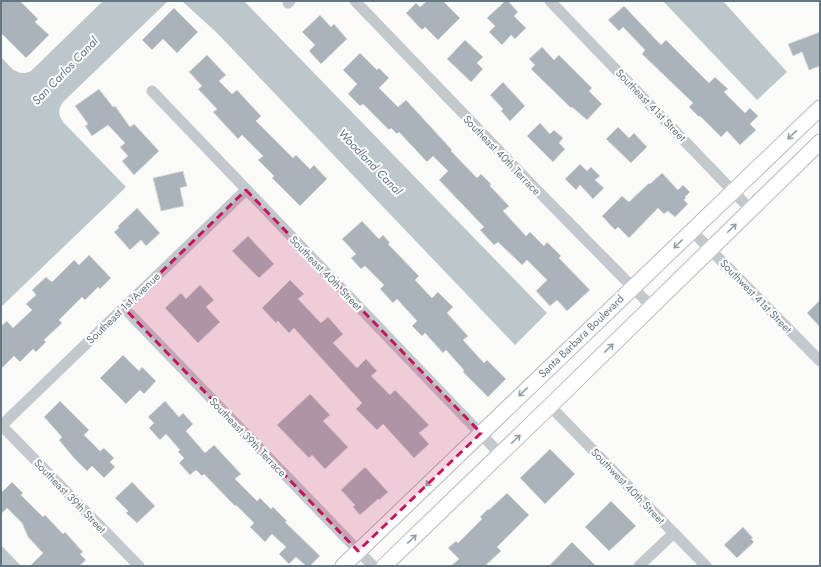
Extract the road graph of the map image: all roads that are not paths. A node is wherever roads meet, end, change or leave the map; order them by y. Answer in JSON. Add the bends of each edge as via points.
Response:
{"nodes":[{"id":1,"x":354,"y":1,"type":"edge"},
{"id":2,"x":550,"y":1,"type":"edge"},
{"id":3,"x":152,"y":91,"type":"dead end"},
{"id":4,"x":820,"y":108,"type":"edge"},
{"id":5,"x":820,"y":142,"type":"edge"},
{"id":6,"x":246,"y":190,"type":"junction"},
{"id":7,"x":733,"y":191,"type":"junction"},
{"id":8,"x":751,"y":210,"type":"junction"},
{"id":9,"x":692,"y":230,"type":"junction"},
{"id":10,"x":711,"y":250,"type":"junction"},
{"id":11,"x":632,"y":288,"type":"junction"},
{"id":12,"x":652,"y":307,"type":"junction"},
{"id":13,"x":124,"y":308,"type":"junction"},
{"id":14,"x":820,"y":361,"type":"edge"},
{"id":15,"x":550,"y":406,"type":"junction"},
{"id":16,"x":1,"y":426,"type":"edge"},
{"id":17,"x":481,"y":433,"type":"junction"},
{"id":18,"x":500,"y":454,"type":"junction"},
{"id":19,"x":674,"y":533,"type":"junction"},
{"id":20,"x":358,"y":551,"type":"junction"},
{"id":21,"x":139,"y":566,"type":"edge"},
{"id":22,"x":343,"y":566,"type":"edge"},
{"id":23,"x":373,"y":566,"type":"edge"},
{"id":24,"x":384,"y":566,"type":"edge"},
{"id":25,"x":640,"y":566,"type":"edge"},
{"id":26,"x":706,"y":566,"type":"edge"}],
"edges":[{"from":1,"to":11,"type":"street","name":"Southeast 40th Terrace"},
{"from":2,"to":7,"type":"street","name":"Southeast 41st Street"},
{"from":3,"to":6,"type":"street","name":"Southeast 40th Street"},
{"from":4,"to":7,"type":"main road","name":"Santa Barbara Boulevard","one_way":true},
{"from":5,"to":8,"type":"main road"},
{"from":6,"to":13,"type":"street","name":"Southeast 1st Avenue"},
{"from":6,"to":17,"type":"street","name":"Southeast 40th Street"},
{"from":7,"to":8,"type":"street","name":"Southeast 41st Street"},
{"from":7,"to":9,"type":"main road","name":"Santa Barbara Boulevard"},
{"from":10,"to":8,"type":"main road","one_way":true},
{"from":9,"to":10,"type":"street","name":"Southwest 41st Street"},
{"from":9,"to":11,"type":"main road","name":"Santa Barbara Boulevard","one_way":true},
{"from":10,"to":12,"type":"main road"},
{"from":10,"to":14,"type":"street","name":"Southwest 41st Street"},
{"from":11,"to":12,"type":"street","name":"Southeast 40th Terrace"},
{"from":11,"to":17,"type":"main road","name":"Santa Barbara Boulevard","one_way":true},
{"from":15,"to":12,"type":"main road","one_way":true},
{"from":13,"to":16,"type":"street","name":"Southeast 1st Avenue"},
{"from":13,"to":20,"type":"street","name":"Southeast 39th Terrace"},
{"from":18,"to":15,"type":"main road","one_way":true},
{"from":15,"to":19,"type":"street","name":"Southwest 40th Street"},
{"from":16,"to":21,"type":"street","name":"Southeast 39th Street"},
{"from":17,"to":18,"type":"street","name":"Southeast 40th Street"},
{"from":17,"to":20,"type":"main road","name":"Santa Barbara Boulevard","one_way":true},
{"from":24,"to":18,"type":"main road","one_way":true},
{"from":19,"to":25,"type":"street"},
{"from":19,"to":26,"type":"street","name":"Southwest 40th Street"},
{"from":20,"to":22,"type":"main road","name":"Santa Barbara Boulevard"},
{"from":20,"to":23,"type":"street","name":"Southeast 39th Terrace"}]}
